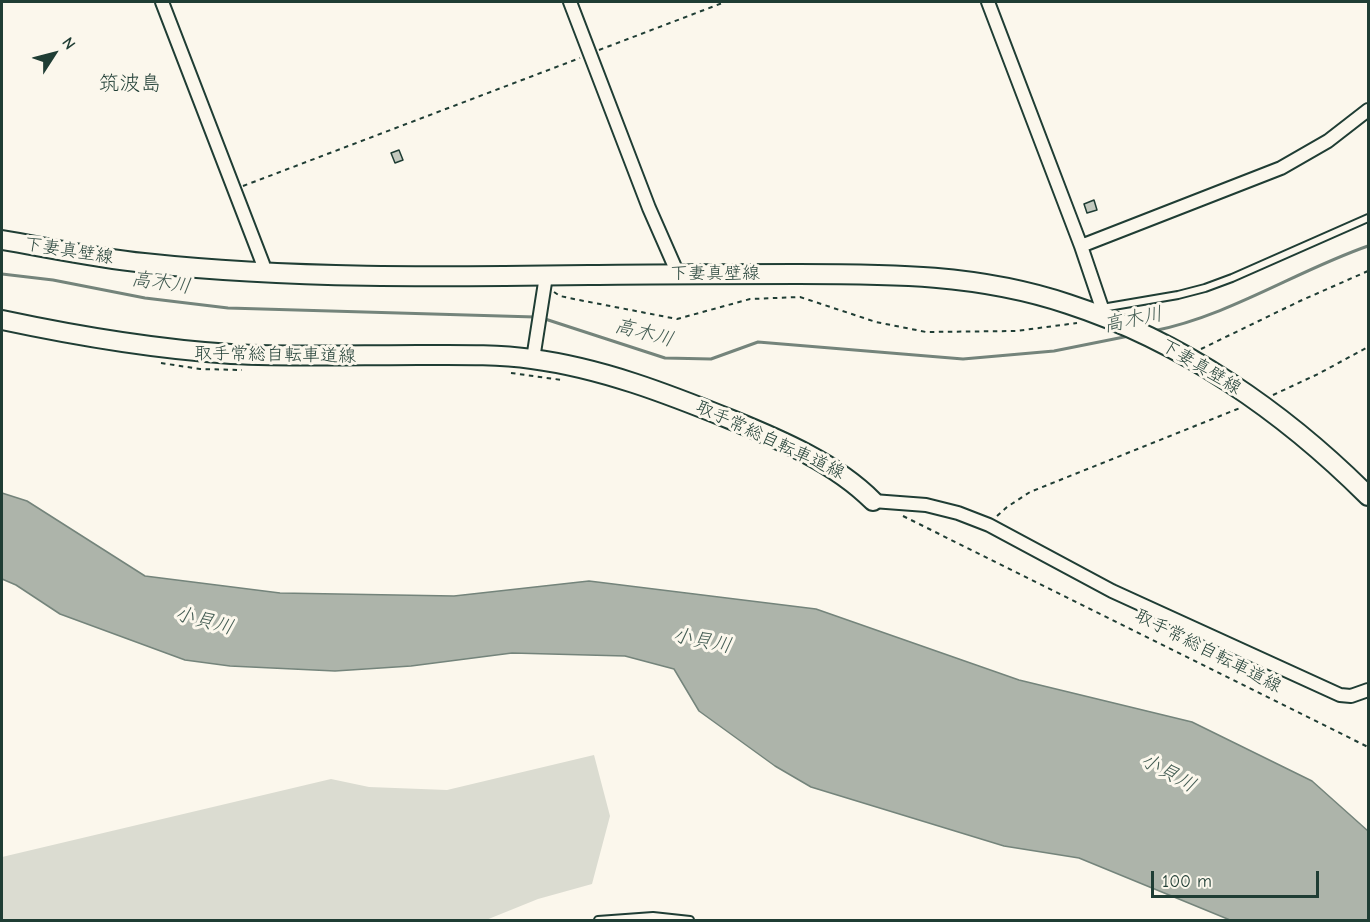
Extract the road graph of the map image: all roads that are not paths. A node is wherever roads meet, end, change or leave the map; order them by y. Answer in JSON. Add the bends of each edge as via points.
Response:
{"nodes":[{"id":1,"x":162,"y":2,"type":"edge"},
{"id":2,"x":570,"y":2,"type":"edge"},
{"id":3,"x":988,"y":2,"type":"edge"},
{"id":4,"x":1368,"y":110,"type":"edge"},
{"id":5,"x":1368,"y":218,"type":"edge"},
{"id":6,"x":2,"y":240,"type":"edge"},
{"id":7,"x":1081,"y":246,"type":"junction"},
{"id":8,"x":264,"y":273,"type":"junction"},
{"id":9,"x":678,"y":274,"type":"junction"},
{"id":10,"x":545,"y":283,"type":"junction"},
{"id":11,"x":1103,"y":314,"type":"junction"},
{"id":12,"x":2,"y":320,"type":"edge"},
{"id":13,"x":532,"y":359,"type":"junction"},
{"id":14,"x":1368,"y":496,"type":"edge"},
{"id":15,"x":873,"y":501,"type":"joint"},
{"id":16,"x":1368,"y":690,"type":"edge"},
{"id":17,"x":598,"y":921,"type":"edge"},
{"id":18,"x":690,"y":921,"type":"edge"}],
"edges":[{"from":1,"to":8,"type":"street"},
{"from":2,"to":9,"type":"street"},
{"from":3,"to":7,"type":"street"},
{"from":4,"to":7,"type":"street","via":[[1328,141],[1281,168]]},
{"from":5,"to":11,"type":"lane","via":[[1205,288]]},
{"from":6,"to":8,"type":"main road","name":"下妻真壁線","via":[[142,263]]},
{"from":7,"to":11,"type":"street"},
{"from":8,"to":10,"type":"main road","name":"下妻真壁線"},
{"from":9,"to":10,"type":"main road","name":"下妻真壁線"},
{"from":9,"to":11,"type":"main road","name":"下妻真壁線","via":[[869,274],[958,279],[1032,293]]},
{"from":10,"to":13,"type":"street"},
{"from":11,"to":14,"type":"main road","name":"下妻真壁線","via":[[1146,334],[1257,401],[1340,467]]},
{"from":12,"to":13,"type":"main road","via":[[162,348],[231,354]]},
{"from":13,"to":15,"type":"main road","via":[[612,376],[770,435],[844,475]]},
{"from":15,"to":16,"type":"street","via":[[926,505],[958,513],[989,525],[1112,591],[1340,695]]},
{"from":17,"to":18,"type":"lane","via":[[653,916]]}]}
